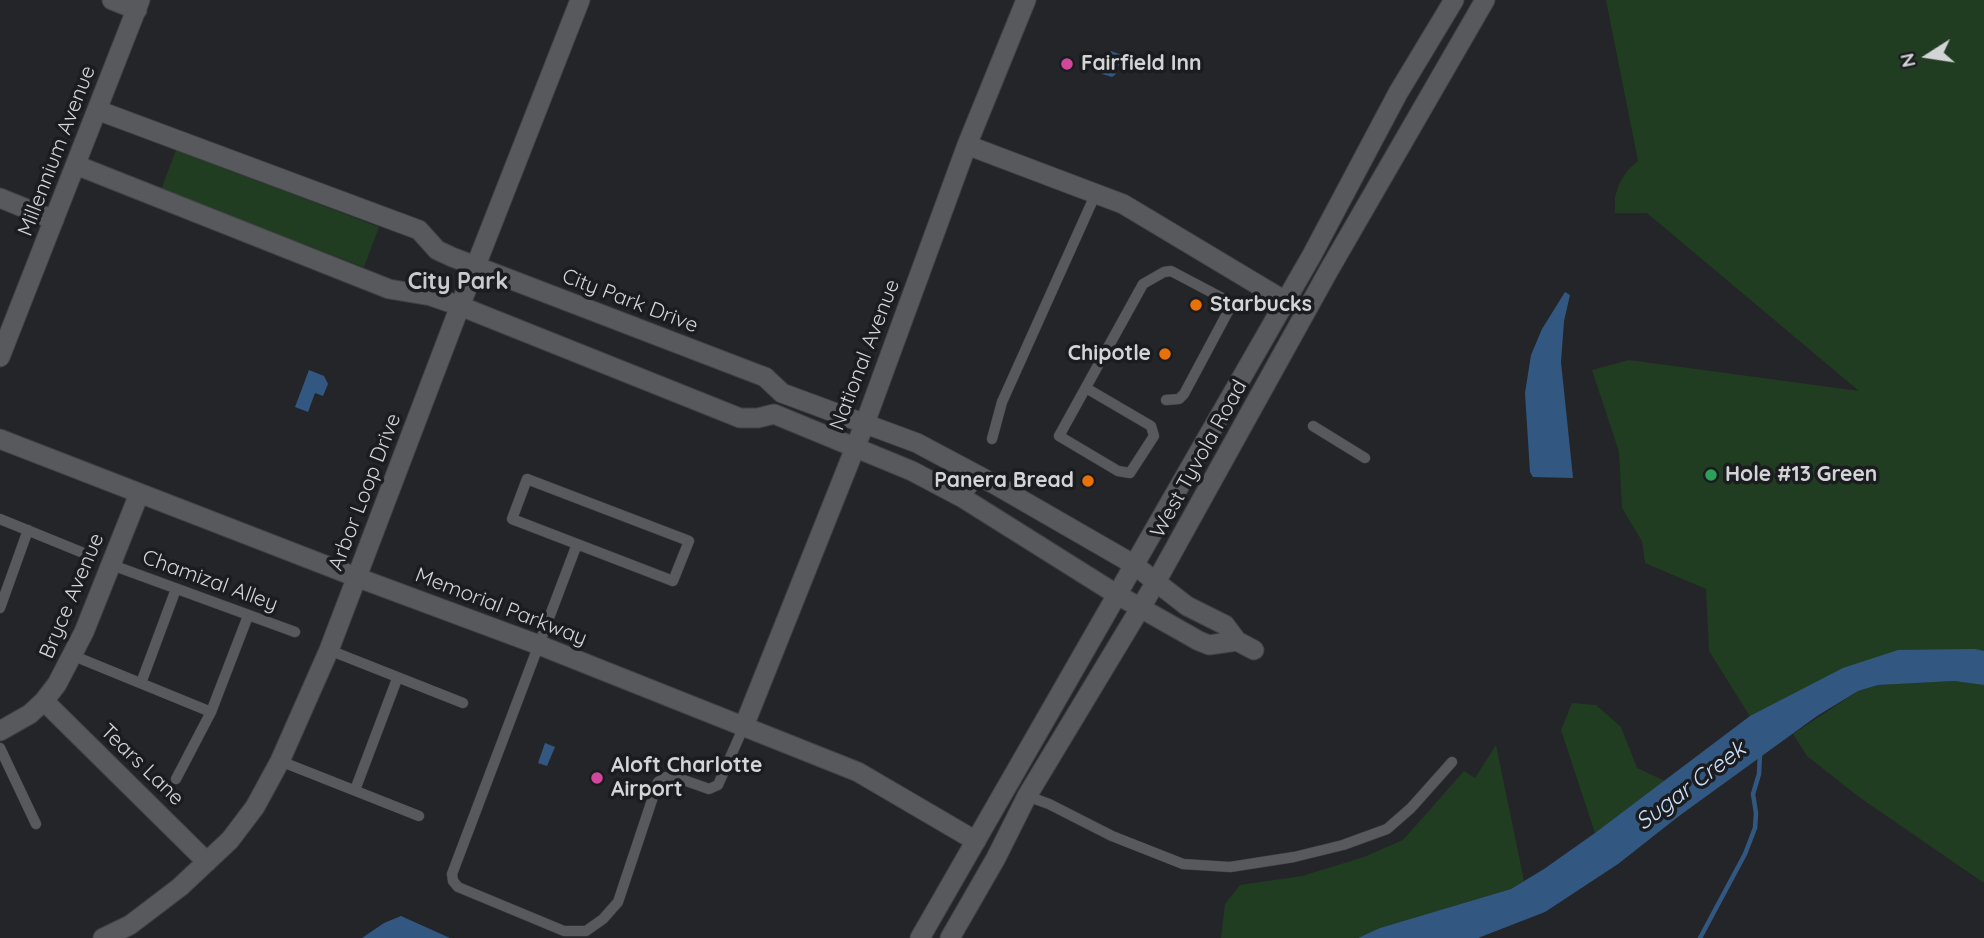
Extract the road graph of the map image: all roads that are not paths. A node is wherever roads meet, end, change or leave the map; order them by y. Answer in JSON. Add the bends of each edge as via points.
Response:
{"nodes":[{"id":1,"x":112,"y":0,"type":"edge"},
{"id":2,"x":580,"y":0,"type":"edge"},
{"id":3,"x":1026,"y":0,"type":"edge"},
{"id":4,"x":1454,"y":0,"type":"edge"},
{"id":5,"x":1485,"y":0,"type":"edge"},
{"id":6,"x":138,"y":5,"type":"edge"},
{"id":7,"x":97,"y":110,"type":"junction"},
{"id":8,"x":967,"y":145,"type":"junction"},
{"id":9,"x":76,"y":165,"type":"junction"},
{"id":10,"x":1096,"y":193,"type":"junction"},
{"id":11,"x":0,"y":198,"type":"edge"},
{"id":12,"x":54,"y":220,"type":"junction"},
{"id":13,"x":476,"y":266,"type":"junction"},
{"id":14,"x":1285,"y":301,"type":"junction"},
{"id":15,"x":460,"y":306,"type":"junction"},
{"id":16,"x":0,"y":357,"type":"edge"},
{"id":17,"x":1086,"y":388,"type":"junction"},
{"id":18,"x":1166,"y":400,"type":"dead end"},
{"id":19,"x":865,"y":423,"type":"junction"},
{"id":20,"x":1313,"y":426,"type":"dead end"},
{"id":21,"x":0,"y":439,"type":"edge"},
{"id":22,"x":992,"y":439,"type":"dead end"},
{"id":23,"x":855,"y":447,"type":"junction"},
{"id":24,"x":1365,"y":458,"type":"dead end"},
{"id":25,"x":982,"y":477,"type":"junction"},
{"id":26,"x":139,"y":494,"type":"junction"},
{"id":27,"x":962,"y":498,"type":"junction"},
{"id":28,"x":0,"y":519,"type":"edge"},
{"id":29,"x":28,"y":530,"type":"junction"},
{"id":30,"x":578,"y":544,"type":"junction"},
{"id":31,"x":81,"y":552,"type":"dead end"},
{"id":32,"x":1133,"y":564,"type":"junction"},
{"id":33,"x":112,"y":565,"type":"junction"},
{"id":34,"x":356,"y":577,"type":"junction"},
{"id":35,"x":1156,"y":582,"type":"junction"},
{"id":36,"x":176,"y":589,"type":"junction"},
{"id":37,"x":1116,"y":594,"type":"junction"},
{"id":38,"x":1141,"y":607,"type":"junction"},
{"id":39,"x":0,"y":608,"type":"edge"},
{"id":40,"x":248,"y":616,"type":"junction"},
{"id":41,"x":295,"y":632,"type":"dead end"},
{"id":42,"x":539,"y":645,"type":"junction"},
{"id":43,"x":329,"y":650,"type":"junction"},
{"id":44,"x":74,"y":656,"type":"junction"},
{"id":45,"x":397,"y":679,"type":"junction"},
{"id":46,"x":141,"y":683,"type":"junction"},
{"id":47,"x":44,"y":701,"type":"junction"},
{"id":48,"x":463,"y":703,"type":"dead end"},
{"id":49,"x":211,"y":712,"type":"junction"},
{"id":50,"x":744,"y":726,"type":"junction"},
{"id":51,"x":0,"y":731,"type":"edge"},
{"id":52,"x":0,"y":748,"type":"edge"},
{"id":53,"x":280,"y":761,"type":"junction"},
{"id":54,"x":1452,"y":762,"type":"dead end"},
{"id":55,"x":176,"y":779,"type":"dead end"},
{"id":56,"x":355,"y":790,"type":"junction"},
{"id":57,"x":1027,"y":796,"type":"junction"},
{"id":58,"x":419,"y":816,"type":"dead end"},
{"id":59,"x":36,"y":824,"type":"dead end"},
{"id":60,"x":976,"y":841,"type":"junction"},
{"id":61,"x":207,"y":862,"type":"junction"},
{"id":62,"x":952,"y":936,"type":"edge"},
{"id":63,"x":103,"y":938,"type":"edge"},
{"id":64,"x":920,"y":938,"type":"edge"}],
"edges":[{"from":1,"to":6,"type":"street"},
{"from":2,"to":13,"type":"street","name":"Arbor Loop Drive"},
{"from":3,"to":8,"type":"street","name":"National Avenue"},
{"from":4,"to":14,"type":"street","name":"West Tyvola Road"},
{"from":5,"to":35,"type":"street","name":"West Tyvola Road"},
{"from":6,"to":7,"type":"street","name":"Millennium Avenue"},
{"from":7,"to":9,"type":"street","name":"Millennium Avenue"},
{"from":7,"to":13,"type":"street","name":"City Park Drive","via":[[419,230],[437,250]]},
{"from":8,"to":10,"type":"street"},
{"from":8,"to":19,"type":"street","name":"National Avenue"},
{"from":9,"to":12,"type":"street","name":"Millennium Avenue"},
{"from":9,"to":15,"type":"street","via":[[389,289]]},
{"from":10,"to":14,"type":"street","via":[[1124,204]]},
{"from":10,"to":22,"type":"lane","via":[[1002,402]]},
{"from":11,"to":12,"type":"street"},
{"from":12,"to":16,"type":"street","name":"Millennium Avenue"},
{"from":13,"to":15,"type":"street","name":"Arbor Loop Drive"},
{"from":13,"to":19,"type":"street","name":"City Park Drive","via":[[765,377],[782,393]]},
{"from":14,"to":32,"type":"street","name":"West Tyvola Road"},
{"from":15,"to":23,"type":"street","via":[[740,418],[774,414]]},
{"from":15,"to":34,"type":"street","name":"Arbor Loop Drive"},
{"from":17,"to":17,"type":"lane","via":[[1059,436],[1125,473],[1134,470],[1154,436],[1152,426]]},
{"from":17,"to":18,"type":"lane","via":[[1143,284],[1171,271],[1231,306],[1184,394]]},
{"from":19,"to":23,"type":"street","name":"National Avenue"},
{"from":19,"to":25,"type":"street","name":"City Park Drive","via":[[917,443]]},
{"from":20,"to":24,"type":"lane"},
{"from":21,"to":26,"type":"street","name":"Memorial Parkway"},
{"from":23,"to":27,"type":"street"},
{"from":23,"to":50,"type":"street","name":"National Avenue"},
{"from":25,"to":27,"type":"lane"},
{"from":25,"to":32,"type":"street","name":"City Park Drive"},
{"from":26,"to":33,"type":"street","name":"Bryce Avenue"},
{"from":26,"to":34,"type":"street","name":"Memorial Parkway"},
{"from":27,"to":37,"type":"street"},
{"from":28,"to":29,"type":"lane"},
{"from":29,"to":31,"type":"lane"},
{"from":29,"to":39,"type":"lane"},
{"from":30,"to":30,"type":"lane","via":[[512,519],[527,479],[689,541],[673,581]]},
{"from":30,"to":42,"type":"lane"},
{"from":32,"to":35,"type":"street","name":"City Park Drive"},
{"from":32,"to":37,"type":"street","name":"West Tyvola Road"},
{"from":33,"to":36,"type":"lane","name":"Chamizal Alley"},
{"from":33,"to":44,"type":"street","name":"Bryce Avenue"},
{"from":34,"to":42,"type":"street","name":"Memorial Parkway"},
{"from":34,"to":43,"type":"street","name":"Arbor Loop Drive"},
{"from":35,"to":38,"type":"street","name":"West Tyvola Road"},
{"from":35,"to":38,"type":"street","name":"City Park Drive","via":[[1187,606],[1225,625],[1246,645],[1209,645]]},
{"from":36,"to":40,"type":"lane","name":"Chamizal Alley"},
{"from":36,"to":46,"type":"lane"},
{"from":37,"to":38,"type":"street"},
{"from":37,"to":60,"type":"street","name":"West Tyvola Road"},
{"from":38,"to":57,"type":"street","name":"West Tyvola Road"},
{"from":40,"to":41,"type":"lane","name":"Chamizal Alley"},
{"from":40,"to":49,"type":"lane"},
{"from":42,"to":50,"type":"street","name":"Memorial Parkway"},
{"from":42,"to":50,"type":"lane","via":[[453,881],[564,931],[586,931],[618,902],[658,782],[675,776],[709,789],[718,785]]},
{"from":43,"to":45,"type":"lane"},
{"from":43,"to":53,"type":"street","name":"Arbor Loop Drive"},
{"from":44,"to":46,"type":"lane"},
{"from":44,"to":47,"type":"street","name":"Bryce Avenue"},
{"from":45,"to":48,"type":"lane"},
{"from":45,"to":56,"type":"lane"},
{"from":46,"to":49,"type":"lane"},
{"from":47,"to":51,"type":"street","name":"Bryce Avenue"},
{"from":47,"to":61,"type":"street","name":"Tears Lane"},
{"from":49,"to":55,"type":"lane"},
{"from":50,"to":60,"type":"street","name":"Memorial Parkway","via":[[858,772]]},
{"from":52,"to":59,"type":"lane"},
{"from":53,"to":56,"type":"lane"},
{"from":53,"to":61,"type":"street","name":"Arbor Loop Drive","via":[[255,807]]},
{"from":54,"to":57,"type":"lane","via":[[1387,829],[1294,857],[1230,867],[1184,864]]},
{"from":56,"to":58,"type":"lane"},
{"from":57,"to":62,"type":"street","name":"West Tyvola Road"},
{"from":60,"to":64,"type":"street","name":"West Tyvola Road"},
{"from":61,"to":63,"type":"street","name":"Arbor Loop Drive","via":[[130,925]]}]}
